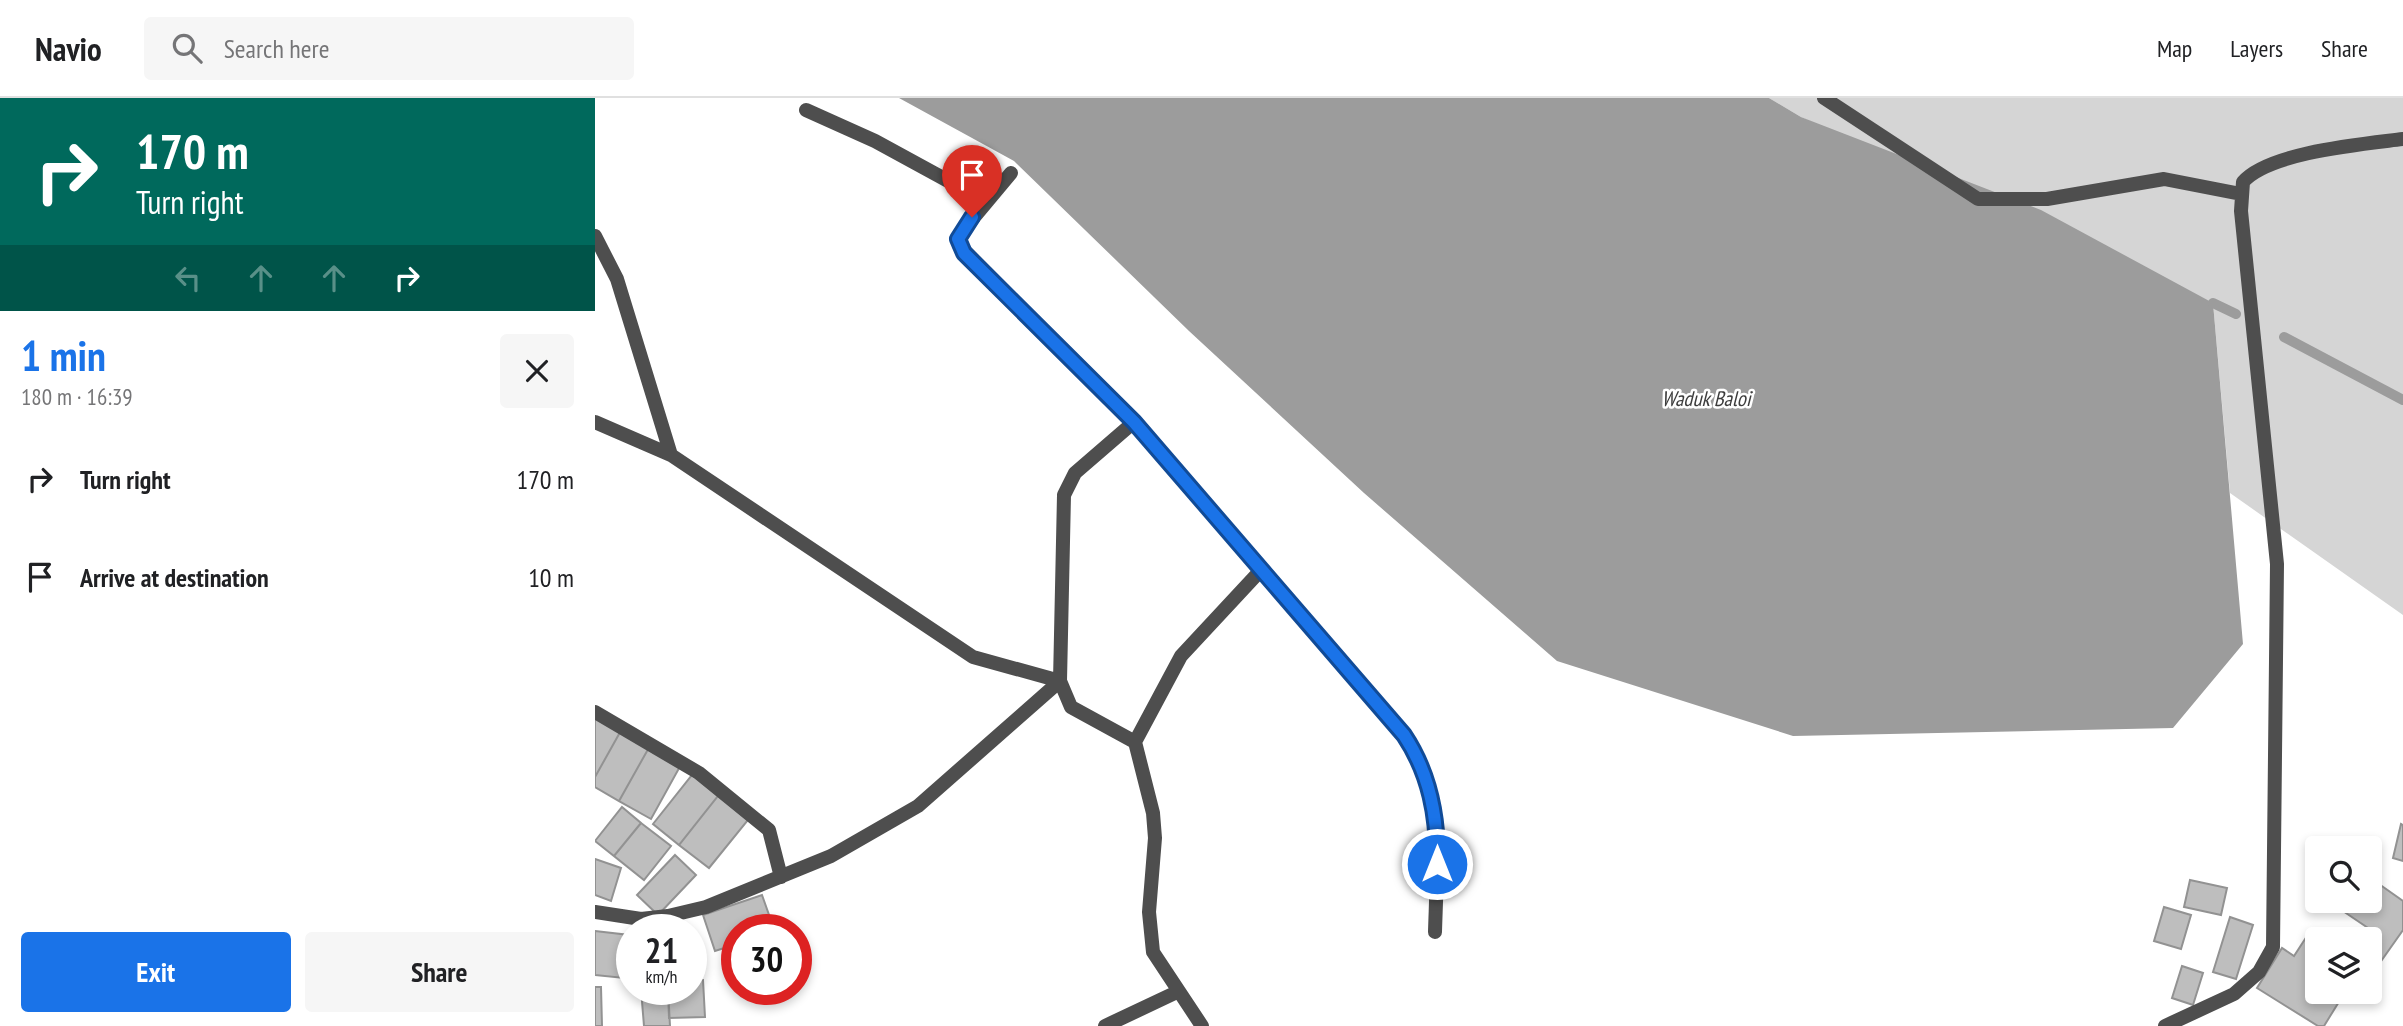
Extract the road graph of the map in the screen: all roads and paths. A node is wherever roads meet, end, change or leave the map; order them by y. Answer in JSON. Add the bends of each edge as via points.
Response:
{"nodes":[{"id":1,"x":1824,"y":98,"type":"edge"},
{"id":2,"x":806,"y":110,"type":"dead end"},
{"id":3,"x":2403,"y":139,"type":"edge"},
{"id":4,"x":1011,"y":173,"type":"dead end"},
{"id":5,"x":2241,"y":194,"type":"junction"},
{"id":6,"x":985,"y":201,"type":"junction"},
{"id":7,"x":595,"y":236,"type":"edge"},
{"id":8,"x":595,"y":422,"type":"edge"},
{"id":9,"x":1134,"y":422,"type":"junction"},
{"id":10,"x":671,"y":455,"type":"junction"},
{"id":11,"x":1261,"y":570,"type":"junction"},
{"id":12,"x":1060,"y":681,"type":"junction"},
{"id":13,"x":595,"y":712,"type":"edge"},
{"id":14,"x":1135,"y":742,"type":"junction"},
{"id":15,"x":781,"y":877,"type":"junction"},
{"id":16,"x":595,"y":912,"type":"edge"},
{"id":17,"x":1435,"y":932,"type":"dead end"},
{"id":18,"x":1177,"y":992,"type":"junction"},
{"id":19,"x":1105,"y":1026,"type":"edge"},
{"id":20,"x":1202,"y":1026,"type":"edge"},
{"id":21,"x":2165,"y":1026,"type":"edge"}],
"edges":[{"from":1,"to":5,"type":"street","via":[[1978,199],[2047,199],[2164,179]]},
{"from":2,"to":6,"type":"street","via":[[875,141]]},
{"from":3,"to":5,"type":"street","via":[[2327,148],[2259,170],[2243,182]]},
{"from":4,"to":6,"type":"street"},
{"from":5,"to":21,"type":"street","via":[[2277,564],[2273,947],[2249,984]]},
{"from":6,"to":9,"type":"street","via":[[960,234],[964,253]]},
{"from":7,"to":10,"type":"street","via":[[617,279]]},
{"from":8,"to":10,"type":"street"},
{"from":9,"to":11,"type":"street"},
{"from":9,"to":12,"type":"street","via":[[1075,473],[1064,495]]},
{"from":10,"to":12,"type":"street","via":[[973,657]]},
{"from":11,"to":14,"type":"street","via":[[1181,656]]},
{"from":11,"to":17,"type":"street","via":[[1417,755],[1435,813]]},
{"from":12,"to":14,"type":"street","via":[[1071,707]]},
{"from":12,"to":15,"type":"street","via":[[918,806],[831,856]]},
{"from":13,"to":15,"type":"street","via":[[699,773],[769,830]]},
{"from":14,"to":18,"type":"street","via":[[1153,813],[1149,912],[1153,951]]},
{"from":15,"to":16,"type":"street","via":[[706,907],[668,916],[641,919]]},
{"from":18,"to":19,"type":"street"},
{"from":18,"to":20,"type":"street"}]}
